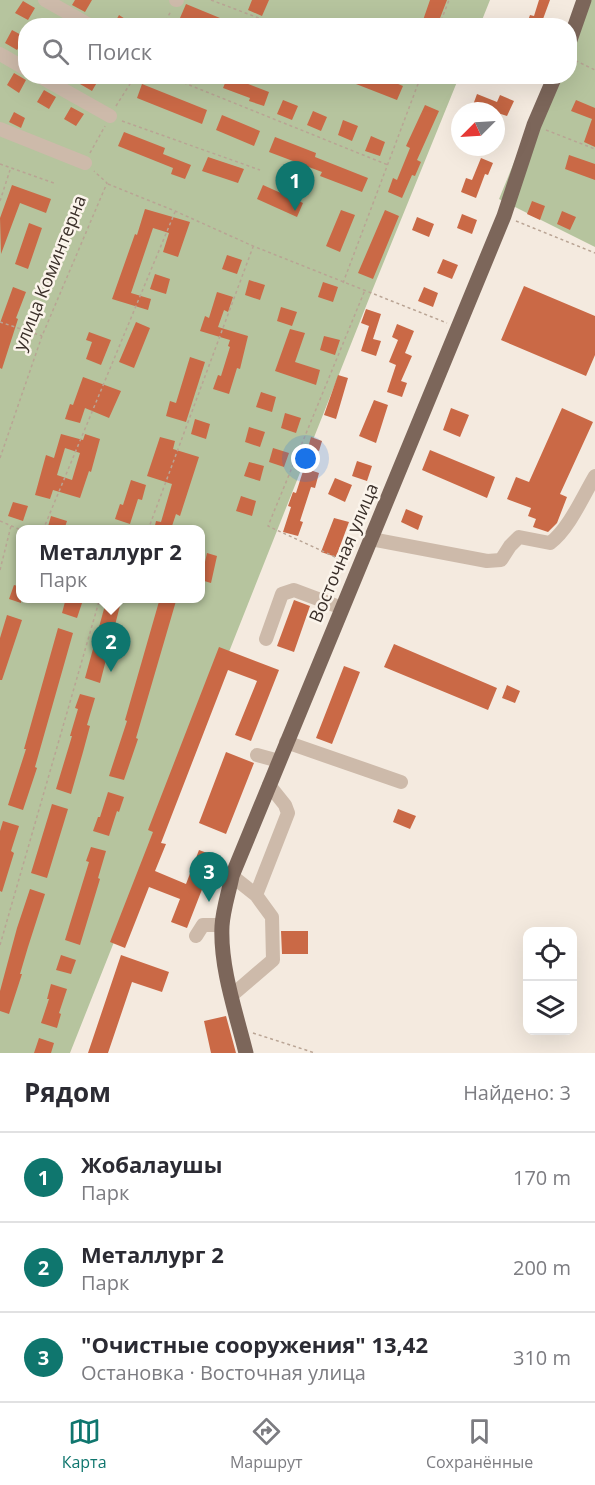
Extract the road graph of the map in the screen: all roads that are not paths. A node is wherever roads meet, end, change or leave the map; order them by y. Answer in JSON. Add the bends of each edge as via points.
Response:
{"nodes":[{"id":1,"x":45,"y":0,"type":"edge"},
{"id":2,"x":584,"y":0,"type":"edge"},
{"id":3,"x":77,"y":18,"type":"edge"},
{"id":4,"x":577,"y":20,"type":"edge"},
{"id":5,"x":0,"y":54,"type":"edge"},
{"id":6,"x":18,"y":64,"type":"edge"},
{"id":7,"x":53,"y":84,"type":"edge"},
{"id":8,"x":552,"y":84,"type":"edge"},
{"id":9,"x":110,"y":116,"type":"road end"},
{"id":10,"x":0,"y":129,"type":"edge"},
{"id":11,"x":85,"y":163,"type":"road end"},
{"id":12,"x":595,"y":476,"type":"edge"},
{"id":13,"x":371,"y":539,"type":"junction"},
{"id":14,"x":342,"y":608,"type":"junction"},
{"id":15,"x":266,"y":639,"type":"dead end"},
{"id":16,"x":286,"y":742,"type":"junction"},
{"id":17,"x":257,"y":755,"type":"dead end"},
{"id":18,"x":279,"y":762,"type":"junction"},
{"id":19,"x":401,"y":782,"type":"dead end"},
{"id":20,"x":269,"y":785,"type":"junction"},
{"id":21,"x":232,"y":876,"type":"junction"},
{"id":22,"x":256,"y":895,"type":"junction"},
{"id":23,"x":222,"y":925,"type":"junction"},
{"id":24,"x":196,"y":936,"type":"dead end"},
{"id":25,"x":231,"y":996,"type":"junction"},
{"id":26,"x":246,"y":1053,"type":"edge"}],
"edges":[{"from":1,"to":3,"type":"street"},
{"from":2,"to":4,"type":"main road"},
{"from":5,"to":6,"type":"street"},
{"from":7,"to":9,"type":"street"},
{"from":8,"to":13,"type":"main road","name":"Восточная улица","via":[[504,216]]},
{"from":10,"to":11,"type":"street"},
{"from":12,"to":13,"type":"street","via":[[555,539],[550,543],[519,537],[501,560],[487,561]]},
{"from":13,"to":14,"type":"main road","name":"Восточная улица"},
{"from":14,"to":15,"type":"street","via":[[294,590],[282,594]]},
{"from":14,"to":16,"type":"main road","name":"Восточная улица"},
{"from":16,"to":18,"type":"main road","name":"Восточная улица"},
{"from":16,"to":19,"type":"street"},
{"from":17,"to":18,"type":"street"},
{"from":18,"to":20,"type":"main road","name":"Восточная улица"},
{"from":20,"to":21,"type":"main road","name":"Восточная улица"},
{"from":20,"to":22,"type":"street","via":[[288,813]]},
{"from":21,"to":22,"type":"street"},
{"from":21,"to":23,"type":"main road","name":"Восточная улица"},
{"from":22,"to":25,"type":"street","via":[[273,917],[273,960]]},
{"from":23,"to":24,"type":"street","via":[[203,925]]},
{"from":23,"to":25,"type":"main road","name":"Восточная улица"},
{"from":25,"to":26,"type":"main road","name":"Восточная улица"}]}
